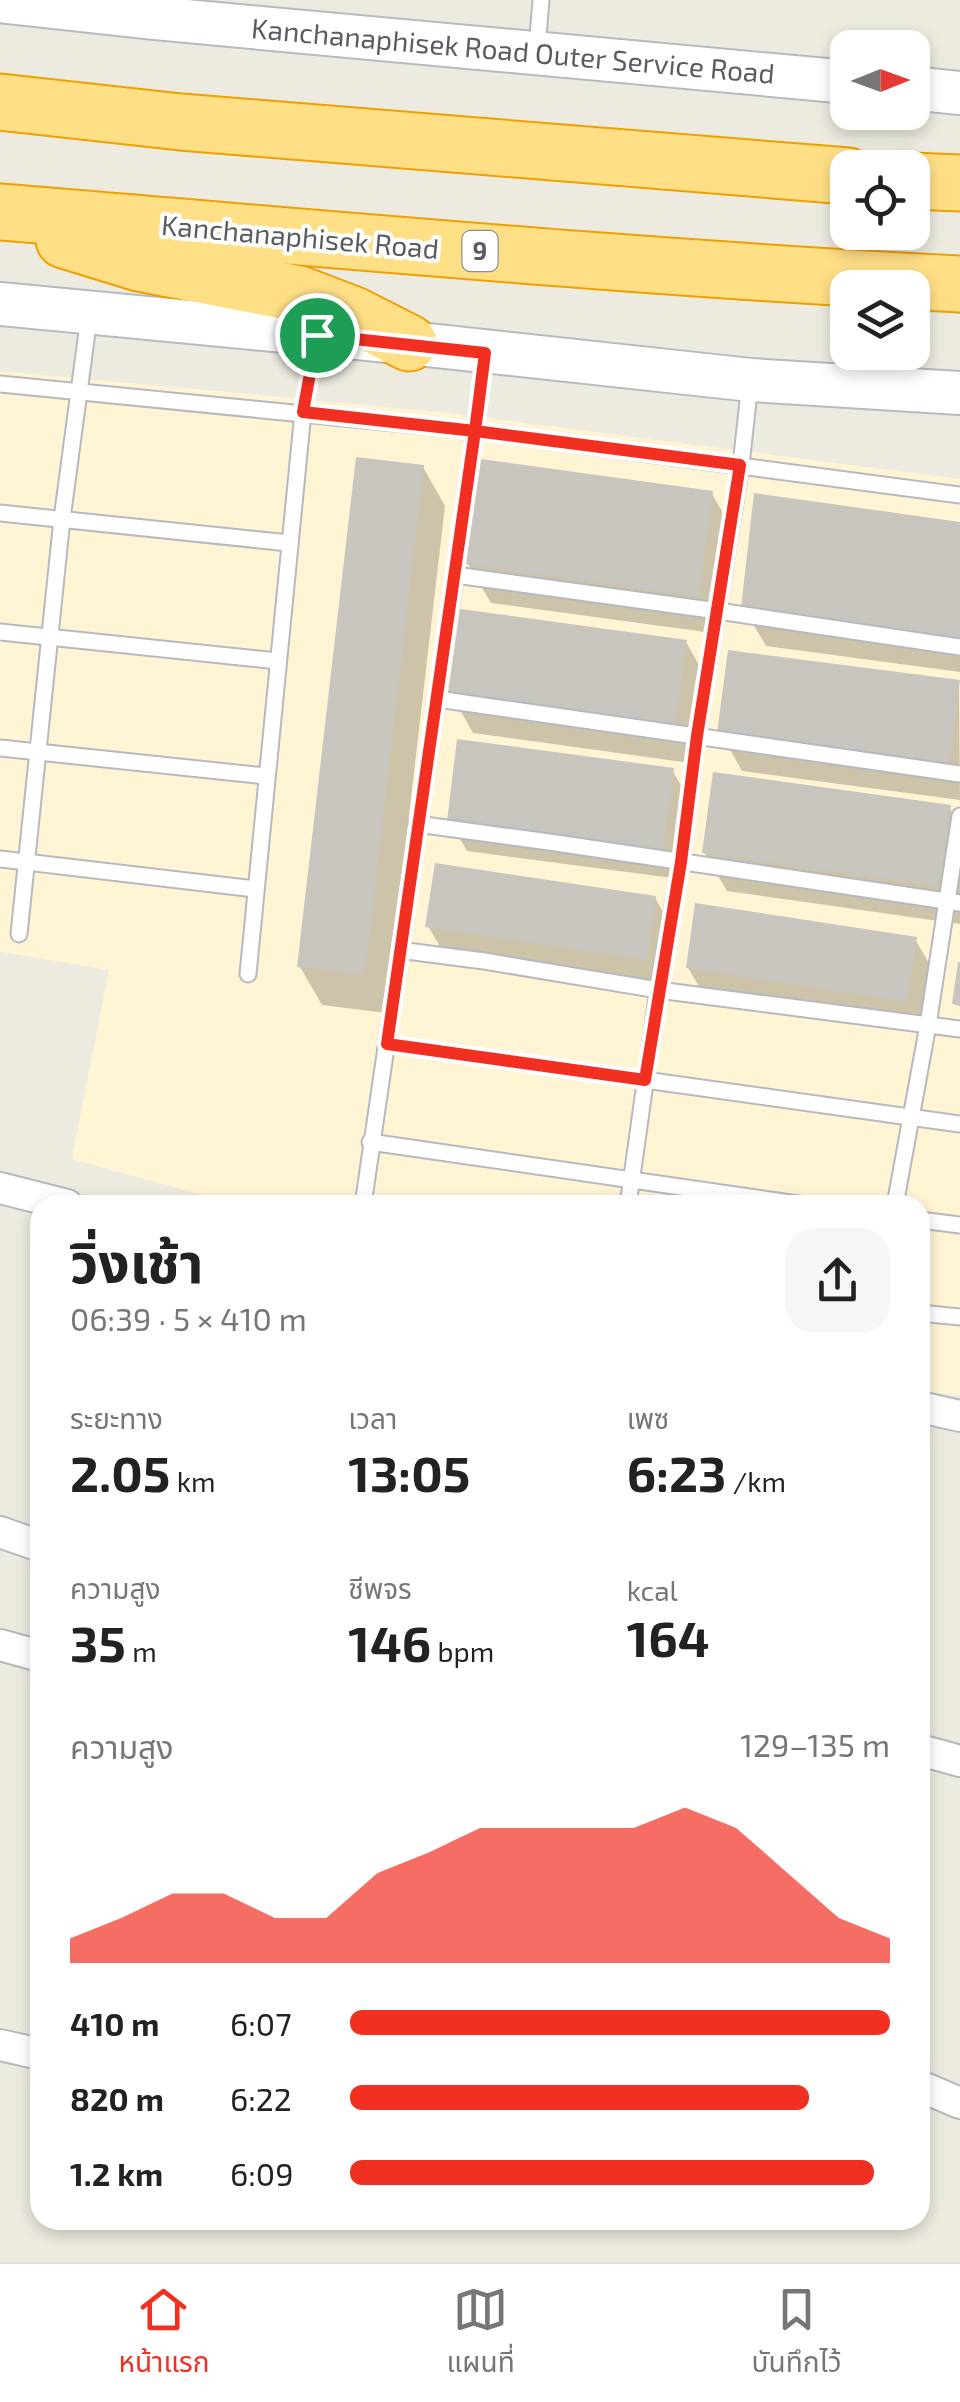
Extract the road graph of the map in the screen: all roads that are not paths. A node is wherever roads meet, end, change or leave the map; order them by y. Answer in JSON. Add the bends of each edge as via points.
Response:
{"nodes":[{"id":1,"x":541,"y":0,"type":"edge"},
{"id":2,"x":0,"y":1,"type":"edge"},
{"id":3,"x":154,"y":9,"type":"edge"},
{"id":4,"x":537,"y":52,"type":"junction"},
{"id":5,"x":830,"y":80,"type":"edge"},
{"id":6,"x":930,"y":90,"type":"edge"},
{"id":7,"x":960,"y":93,"type":"edge"},
{"id":8,"x":0,"y":102,"type":"edge"},
{"id":9,"x":830,"y":175,"type":"edge"},
{"id":10,"x":930,"y":182,"type":"edge"},
{"id":11,"x":960,"y":183,"type":"edge"},
{"id":12,"x":0,"y":214,"type":"edge"},
{"id":13,"x":960,"y":284,"type":"edge"},
{"id":14,"x":0,"y":304,"type":"edge"},
{"id":15,"x":89,"y":314,"type":"junction"},
{"id":16,"x":317,"y":335,"type":"junction"},
{"id":17,"x":409,"y":344,"type":"junction"},
{"id":18,"x":485,"y":353,"type":"junction"},
{"id":19,"x":751,"y":380,"type":"junction"},
{"id":20,"x":0,"y":384,"type":"edge"},
{"id":21,"x":78,"y":391,"type":"junction"},
{"id":22,"x":960,"y":393,"type":"edge"},
{"id":23,"x":303,"y":412,"type":"junction"},
{"id":24,"x":475,"y":431,"type":"junction"},
{"id":25,"x":740,"y":465,"type":"junction"},
{"id":26,"x":960,"y":495,"type":"edge"},
{"id":27,"x":0,"y":512,"type":"edge"},
{"id":28,"x":62,"y":519,"type":"junction"},
{"id":29,"x":289,"y":543,"type":"junction"},
{"id":30,"x":455,"y":575,"type":"junction"},
{"id":31,"x":718,"y":610,"type":"junction"},
{"id":32,"x":0,"y":632,"type":"edge"},
{"id":33,"x":48,"y":638,"type":"junction"},
{"id":34,"x":960,"y":646,"type":"edge"},
{"id":35,"x":278,"y":661,"type":"junction"},
{"id":36,"x":437,"y":699,"type":"junction"},
{"id":37,"x":697,"y":736,"type":"junction"},
{"id":38,"x":0,"y":748,"type":"edge"},
{"id":39,"x":36,"y":752,"type":"junction"},
{"id":40,"x":960,"y":774,"type":"edge"},
{"id":41,"x":266,"y":776,"type":"junction"},
{"id":42,"x":960,"y":816,"type":"edge"},
{"id":43,"x":417,"y":824,"type":"junction"},
{"id":44,"x":0,"y":858,"type":"edge"},
{"id":45,"x":25,"y":861,"type":"junction"},
{"id":46,"x":681,"y":862,"type":"junction"},
{"id":47,"x":255,"y":889,"type":"junction"},
{"id":48,"x":953,"y":902,"type":"edge"},
{"id":49,"x":18,"y":934,"type":"dead end"},
{"id":50,"x":399,"y":950,"type":"junction"},
{"id":51,"x":248,"y":974,"type":"dead end"},
{"id":52,"x":658,"y":990,"type":"junction"},
{"id":53,"x":928,"y":1025,"type":"junction"},
{"id":54,"x":960,"y":1029,"type":"edge"},
{"id":55,"x":387,"y":1044,"type":"junction"},
{"id":56,"x":645,"y":1080,"type":"junction"},
{"id":57,"x":912,"y":1117,"type":"junction"},
{"id":58,"x":960,"y":1124,"type":"edge"},
{"id":59,"x":370,"y":1142,"type":"junction"},
{"id":60,"x":631,"y":1180,"type":"junction"},
{"id":61,"x":0,"y":1188,"type":"edge"},
{"id":62,"x":364,"y":1195,"type":"edge"},
{"id":63,"x":629,"y":1195,"type":"edge"},
{"id":64,"x":735,"y":1195,"type":"edge"},
{"id":65,"x":897,"y":1195,"type":"edge"},
{"id":66,"x":30,"y":1196,"type":"edge"},
{"id":67,"x":930,"y":1221,"type":"edge"},
{"id":68,"x":960,"y":1225,"type":"edge"},
{"id":69,"x":930,"y":1313,"type":"edge"},
{"id":70,"x":960,"y":1317,"type":"edge"},
{"id":71,"x":930,"y":1409,"type":"edge"},
{"id":72,"x":960,"y":1416,"type":"edge"},
{"id":73,"x":0,"y":1532,"type":"edge"},
{"id":74,"x":30,"y":1542,"type":"edge"},
{"id":75,"x":0,"y":1645,"type":"edge"},
{"id":76,"x":30,"y":1653,"type":"edge"},
{"id":77,"x":930,"y":1753,"type":"edge"},
{"id":78,"x":960,"y":1761,"type":"edge"},
{"id":79,"x":0,"y":2046,"type":"edge"},
{"id":80,"x":30,"y":2052,"type":"edge"},
{"id":81,"x":930,"y":2090,"type":"edge"},
{"id":82,"x":960,"y":2103,"type":"edge"}],
"edges":[{"from":1,"to":4,"type":"lane"},
{"from":2,"to":3,"type":"main road","name":"Kanchanaphisek Road Outer Service Road"},
{"from":3,"to":4,"type":"main road","name":"Kanchanaphisek Road Outer Service Road"},
{"from":4,"to":5,"type":"main road","name":"Kanchanaphisek Road Outer Service Road"},
{"from":6,"to":7,"type":"main road"},
{"from":8,"to":9,"type":"highway"},
{"from":10,"to":11,"type":"highway"},
{"from":12,"to":13,"type":"highway","name":"Kanchanaphisek Road","number":"9"},
{"from":12,"to":17,"type":"highway","via":[[139,262],[299,294]]},
{"from":14,"to":15,"type":"main road"},
{"from":15,"to":16,"type":"main road"},
{"from":15,"to":21,"type":"lane"},
{"from":16,"to":17,"type":"main road"},
{"from":16,"to":23,"type":"lane"},
{"from":17,"to":18,"type":"main road"},
{"from":18,"to":19,"type":"main road"},
{"from":18,"to":24,"type":"lane"},
{"from":19,"to":22,"type":"main road"},
{"from":19,"to":25,"type":"lane"},
{"from":20,"to":21,"type":"lane"},
{"from":21,"to":23,"type":"lane"},
{"from":21,"to":28,"type":"lane"},
{"from":23,"to":24,"type":"lane"},
{"from":23,"to":29,"type":"lane"},
{"from":24,"to":25,"type":"lane"},
{"from":24,"to":30,"type":"lane"},
{"from":25,"to":26,"type":"lane"},
{"from":25,"to":31,"type":"lane"},
{"from":27,"to":28,"type":"lane"},
{"from":28,"to":29,"type":"lane"},
{"from":28,"to":33,"type":"lane"},
{"from":29,"to":35,"type":"lane"},
{"from":30,"to":31,"type":"lane"},
{"from":30,"to":36,"type":"lane"},
{"from":31,"to":34,"type":"lane"},
{"from":31,"to":37,"type":"lane"},
{"from":32,"to":33,"type":"lane"},
{"from":33,"to":35,"type":"lane"},
{"from":33,"to":39,"type":"lane"},
{"from":35,"to":41,"type":"lane"},
{"from":36,"to":37,"type":"lane"},
{"from":36,"to":43,"type":"lane"},
{"from":37,"to":40,"type":"lane"},
{"from":37,"to":46,"type":"lane"},
{"from":38,"to":39,"type":"lane"},
{"from":39,"to":41,"type":"lane"},
{"from":39,"to":45,"type":"lane"},
{"from":41,"to":47,"type":"lane"},
{"from":42,"to":48,"type":"lane"},
{"from":43,"to":46,"type":"lane"},
{"from":43,"to":50,"type":"lane"},
{"from":44,"to":45,"type":"lane"},
{"from":45,"to":47,"type":"lane"},
{"from":45,"to":49,"type":"lane"},
{"from":46,"to":48,"type":"lane"},
{"from":46,"to":52,"type":"lane"},
{"from":47,"to":51,"type":"lane"},
{"from":48,"to":53,"type":"lane"},
{"from":50,"to":52,"type":"lane"},
{"from":50,"to":55,"type":"lane"},
{"from":52,"to":53,"type":"lane"},
{"from":52,"to":56,"type":"lane"},
{"from":53,"to":54,"type":"lane"},
{"from":53,"to":57,"type":"lane"},
{"from":55,"to":56,"type":"lane"},
{"from":55,"to":59,"type":"lane"},
{"from":56,"to":57,"type":"lane"},
{"from":56,"to":60,"type":"lane"},
{"from":57,"to":58,"type":"lane"},
{"from":57,"to":65,"type":"lane"},
{"from":59,"to":60,"type":"lane"},
{"from":59,"to":62,"type":"lane"},
{"from":60,"to":63,"type":"lane"},
{"from":60,"to":64,"type":"lane"},
{"from":61,"to":66,"type":"street"},
{"from":67,"to":68,"type":"lane"},
{"from":69,"to":70,"type":"lane"},
{"from":71,"to":72,"type":"street"},
{"from":73,"to":74,"type":"street"},
{"from":75,"to":76,"type":"street"},
{"from":77,"to":78,"type":"street"},
{"from":79,"to":80,"type":"street"},
{"from":81,"to":82,"type":"street"}]}
